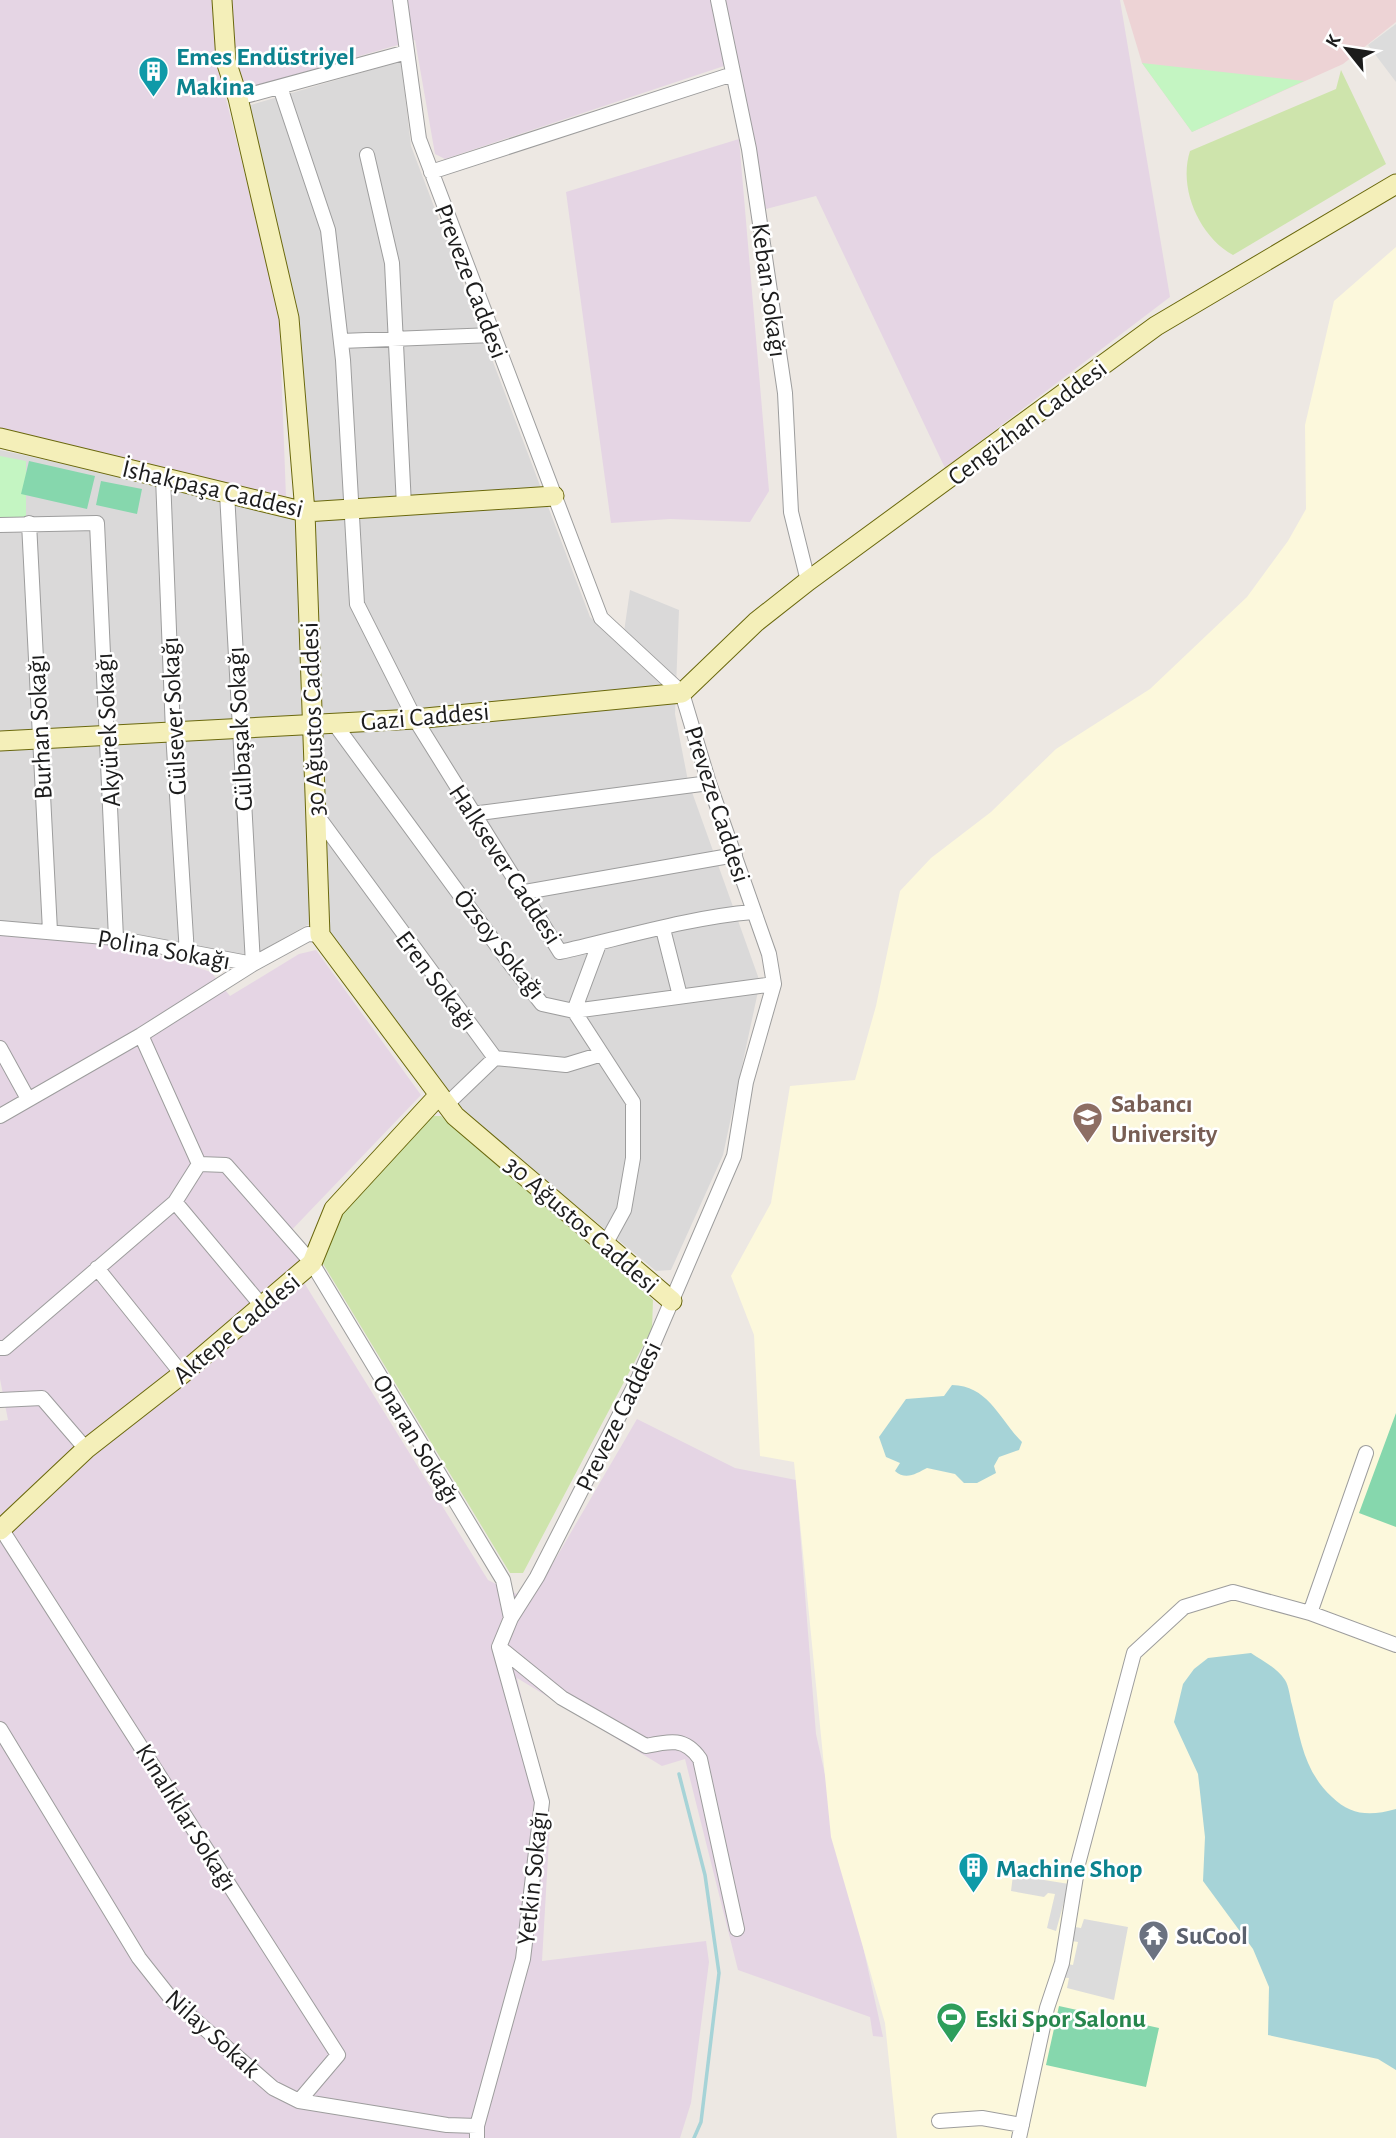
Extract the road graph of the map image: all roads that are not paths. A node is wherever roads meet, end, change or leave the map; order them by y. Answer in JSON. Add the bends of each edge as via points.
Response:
{"nodes":[{"id":1,"x":222,"y":0,"type":"edge"},
{"id":2,"x":400,"y":0,"type":"edge"},
{"id":3,"x":718,"y":0,"type":"edge"},
{"id":4,"x":407,"y":52,"type":"junction"},
{"id":5,"x":733,"y":74,"type":"junction"},
{"id":6,"x":280,"y":87,"type":"junction"},
{"id":7,"x":238,"y":98,"type":"junction"},
{"id":8,"x":367,"y":155,"type":"dead end"},
{"id":9,"x":431,"y":172,"type":"junction"},
{"id":10,"x":1396,"y":184,"type":"edge"},
{"id":11,"x":493,"y":335,"type":"junction"},
{"id":12,"x":396,"y":338,"type":"junction"},
{"id":13,"x":341,"y":341,"type":"junction"},
{"id":14,"x":0,"y":438,"type":"edge"},
{"id":15,"x":163,"y":477,"type":"junction"},
{"id":16,"x":227,"y":493,"type":"junction"},
{"id":17,"x":554,"y":496,"type":"junction"},
{"id":18,"x":404,"y":506,"type":"junction"},
{"id":19,"x":350,"y":508,"type":"junction"},
{"id":20,"x":305,"y":512,"type":"junction"},
{"id":21,"x":29,"y":523,"type":"junction"},
{"id":22,"x":0,"y":525,"type":"edge"},
{"id":23,"x":808,"y":581,"type":"junction"},
{"id":24,"x":682,"y":693,"type":"junction"},
{"id":25,"x":415,"y":719,"type":"junction"},
{"id":26,"x":334,"y":723,"type":"junction"},
{"id":27,"x":312,"y":725,"type":"junction"},
{"id":28,"x":239,"y":729,"type":"junction"},
{"id":29,"x":173,"y":732,"type":"junction"},
{"id":30,"x":107,"y":736,"type":"junction"},
{"id":31,"x":40,"y":739,"type":"junction"},
{"id":32,"x":0,"y":741,"type":"edge"},
{"id":33,"x":709,"y":782,"type":"junction"},
{"id":34,"x":315,"y":813,"type":"junction"},
{"id":35,"x":472,"y":814,"type":"junction"},
{"id":36,"x":735,"y":855,"type":"junction"},
{"id":37,"x":525,"y":892,"type":"junction"},
{"id":38,"x":753,"y":912,"type":"junction"},
{"id":39,"x":0,"y":928,"type":"edge"},
{"id":40,"x":663,"y":929,"type":"junction"},
{"id":41,"x":50,"y":931,"type":"junction"},
{"id":42,"x":320,"y":935,"type":"junction"},
{"id":43,"x":116,"y":938,"type":"junction"},
{"id":44,"x":599,"y":943,"type":"junction"},
{"id":45,"x":187,"y":954,"type":"junction"},
{"id":46,"x":253,"y":964,"type":"junction"},
{"id":47,"x":774,"y":984,"type":"junction"},
{"id":48,"x":680,"y":996,"type":"junction"},
{"id":49,"x":575,"y":1011,"type":"junction"},
{"id":50,"x":141,"y":1035,"type":"junction"},
{"id":51,"x":0,"y":1048,"type":"edge"},
{"id":52,"x":602,"y":1054,"type":"junction"},
{"id":53,"x":495,"y":1058,"type":"junction"},
{"id":54,"x":29,"y":1099,"type":"junction"},
{"id":55,"x":442,"y":1101,"type":"junction"},
{"id":56,"x":0,"y":1116,"type":"edge"},
{"id":57,"x":199,"y":1164,"type":"junction"},
{"id":58,"x":176,"y":1202,"type":"junction"},
{"id":59,"x":606,"y":1243,"type":"junction"},
{"id":60,"x":312,"y":1263,"type":"junction"},
{"id":61,"x":97,"y":1268,"type":"junction"},
{"id":62,"x":672,"y":1301,"type":"junction"},
{"id":63,"x":262,"y":1306,"type":"junction"},
{"id":64,"x":2,"y":1344,"type":"edge"},
{"id":65,"x":182,"y":1374,"type":"junction"},
{"id":66,"x":0,"y":1400,"type":"edge"},
{"id":67,"x":86,"y":1449,"type":"junction"},
{"id":68,"x":1366,"y":1453,"type":"dead end"},
{"id":69,"x":1,"y":1530,"type":"edge"},
{"id":70,"x":1310,"y":1613,"type":"junction"},
{"id":71,"x":511,"y":1618,"type":"junction"},
{"id":72,"x":1396,"y":1645,"type":"edge"},
{"id":73,"x":499,"y":1647,"type":"junction"},
{"id":74,"x":0,"y":1729,"type":"edge"},
{"id":75,"x":737,"y":1929,"type":"dead end"},
{"id":76,"x":299,"y":2101,"type":"junction"},
{"id":77,"x":939,"y":2121,"type":"dead end"},
{"id":78,"x":477,"y":2132,"type":"edge"},
{"id":79,"x":1021,"y":2132,"type":"edge"}],
"edges":[{"from":1,"to":7,"type":"street","name":"30 Ağustos Caddesi","via":[[226,61]]},
{"from":2,"to":4,"type":"street","name":"Preveze Caddesi"},
{"from":3,"to":5,"type":"street","name":"Keban Sokağı"},
{"from":4,"to":6,"type":"street"},
{"from":4,"to":9,"type":"street","name":"Preveze Caddesi","via":[[419,139]]},
{"from":5,"to":9,"type":"street"},
{"from":5,"to":23,"type":"street","name":"Keban Sokağı","via":[[785,393],[791,512]]},
{"from":6,"to":7,"type":"street"},
{"from":6,"to":13,"type":"street","via":[[328,230]]},
{"from":7,"to":20,"type":"street","name":"30 Ağustos Caddesi","via":[[289,318]]},
{"from":8,"to":12,"type":"street","via":[[392,263]]},
{"from":9,"to":11,"type":"street","name":"Preveze Caddesi"},
{"from":10,"to":23,"type":"street","name":"Cengizhan Caddesi","via":[[1156,327]]},
{"from":11,"to":12,"type":"street"},
{"from":11,"to":17,"type":"street","name":"Preveze Caddesi"},
{"from":12,"to":13,"type":"street"},
{"from":12,"to":18,"type":"street"},
{"from":13,"to":19,"type":"street"},
{"from":14,"to":15,"type":"street","name":"İshakpaşa Caddesi"},
{"from":15,"to":16,"type":"street","name":"İshakpaşa Caddesi"},
{"from":15,"to":29,"type":"street","name":"Gülsever Sokağı"},
{"from":16,"to":20,"type":"street","name":"İshakpaşa Caddesi"},
{"from":16,"to":28,"type":"street","name":"Gülbaşak Sokağı"},
{"from":17,"to":18,"type":"street","name":"İshakpaşa Caddesi"},
{"from":17,"to":24,"type":"street","name":"Preveze Caddesi","via":[[601,618]]},
{"from":18,"to":19,"type":"street","name":"İshakpaşa Caddesi"},
{"from":19,"to":20,"type":"street","name":"İshakpaşa Caddesi"},
{"from":19,"to":25,"type":"street","name":"Halksever Caddesi","via":[[357,604]]},
{"from":20,"to":27,"type":"street","name":"30 Ağustos Caddesi"},
{"from":21,"to":22,"type":"street"},
{"from":21,"to":30,"type":"street","name":"Akyürek Sokağı","via":[[97,523]]},
{"from":21,"to":31,"type":"street","name":"Burhan Sokağı"},
{"from":23,"to":24,"type":"street","name":"Cengizhan Caddesi","via":[[756,622]]},
{"from":24,"to":25,"type":"street","name":"Gazi Caddesi"},
{"from":24,"to":33,"type":"street","name":"Preveze Caddesi"},
{"from":25,"to":26,"type":"street","name":"Gazi Caddesi"},
{"from":25,"to":35,"type":"street","name":"Halksever Caddesi"},
{"from":26,"to":27,"type":"street","name":"Gazi Caddesi"},
{"from":26,"to":49,"type":"street","name":"Özsoy Sokağı","via":[[542,1004]]},
{"from":27,"to":28,"type":"street","name":"Gazi Caddesi"},
{"from":27,"to":34,"type":"street","name":"30 Ağustos Caddesi"},
{"from":28,"to":29,"type":"street","name":"Gazi Caddesi"},
{"from":28,"to":46,"type":"street","name":"Gülbaşak Sokağı"},
{"from":29,"to":30,"type":"street","name":"Gazi Caddesi"},
{"from":29,"to":45,"type":"street","name":"Gülsever Sokağı"},
{"from":30,"to":31,"type":"street","name":"Gazi Caddesi"},
{"from":30,"to":43,"type":"street","name":"Akyürek Sokağı"},
{"from":31,"to":32,"type":"street","name":"Gazi Caddesi"},
{"from":31,"to":41,"type":"street","name":"Burhan Sokağı"},
{"from":33,"to":35,"type":"street"},
{"from":33,"to":36,"type":"street","name":"Preveze Caddesi"},
{"from":34,"to":42,"type":"street","name":"30 Ağustos Caddesi"},
{"from":34,"to":53,"type":"street","name":"Eren Sokağı"},
{"from":35,"to":37,"type":"street","name":"Halksever Caddesi"},
{"from":36,"to":37,"type":"street"},
{"from":36,"to":38,"type":"street","name":"Preveze Caddesi"},
{"from":37,"to":44,"type":"street","name":"Halksever Caddesi","via":[[560,952]]},
{"from":38,"to":40,"type":"street","name":"Halksever Caddesi","via":[[712,915]]},
{"from":38,"to":47,"type":"street","name":"Preveze Caddesi","via":[[769,954]]},
{"from":39,"to":41,"type":"street","name":"Polina Sokağı"},
{"from":40,"to":44,"type":"street","name":"Halksever Caddesi"},
{"from":40,"to":48,"type":"street"},
{"from":41,"to":43,"type":"street","name":"Polina Sokağı"},
{"from":42,"to":46,"type":"street","name":"Polina Sokağı","via":[[308,934]]},
{"from":42,"to":55,"type":"street","name":"30 Ağustos Caddesi"},
{"from":43,"to":45,"type":"street","name":"Polina Sokağı"},
{"from":44,"to":49,"type":"street"},
{"from":45,"to":46,"type":"street","name":"Polina Sokağı"},
{"from":46,"to":50,"type":"street"},
{"from":47,"to":48,"type":"street"},
{"from":47,"to":62,"type":"street","name":"Preveze Caddesi","via":[[746,1082],[734,1156]]},
{"from":48,"to":49,"type":"street"},
{"from":49,"to":52,"type":"street","name":"Özsoy Sokağı"},
{"from":50,"to":54,"type":"street"},
{"from":50,"to":57,"type":"street"},
{"from":51,"to":54,"type":"street"},
{"from":52,"to":53,"type":"street","name":"Eren Sokağı","via":[[566,1065]]},
{"from":52,"to":59,"type":"street","name":"Özsoy Sokağı","via":[[633,1102],[633,1157],[624,1210]]},
{"from":53,"to":55,"type":"street"},
{"from":54,"to":56,"type":"street"},
{"from":55,"to":59,"type":"street","name":"30 Ağustos Caddesi"},
{"from":55,"to":60,"type":"street","name":"Aktepe Caddesi","via":[[334,1209]]},
{"from":57,"to":58,"type":"street"},
{"from":57,"to":60,"type":"street","name":"Onaran Sokağı","via":[[226,1165]]},
{"from":58,"to":61,"type":"street"},
{"from":58,"to":63,"type":"street"},
{"from":59,"to":62,"type":"street","name":"30 Ağustos Caddesi"},
{"from":60,"to":63,"type":"street","name":"Aktepe Caddesi"},
{"from":60,"to":71,"type":"street","name":"Onaran Sokağı","via":[[503,1580]]},
{"from":61,"to":64,"type":"street"},
{"from":61,"to":65,"type":"street"},
{"from":62,"to":71,"type":"street","name":"Preveze Caddesi","via":[[639,1377],[537,1577]]},
{"from":63,"to":65,"type":"street","name":"Aktepe Caddesi"},
{"from":65,"to":67,"type":"street","name":"Aktepe Caddesi"},
{"from":66,"to":67,"type":"street","via":[[42,1398]]},
{"from":67,"to":69,"type":"street","name":"Aktepe Caddesi"},
{"from":68,"to":70,"type":"street"},
{"from":69,"to":76,"type":"street","name":"Kınalıklar Sokağı","via":[[338,2056]]},
{"from":70,"to":72,"type":"street"},
{"from":70,"to":79,"type":"street","via":[[1233,1592],[1184,1607],[1135,1653],[1078,1864],[1062,1962],[1047,2008]]},
{"from":71,"to":73,"type":"street"},
{"from":73,"to":75,"type":"street","via":[[562,1698],[646,1746],[674,1740],[693,1749],[700,1759]]},
{"from":73,"to":78,"type":"street","name":"Yetkin Sokağı","via":[[542,1802],[523,1959]]},
{"from":74,"to":76,"type":"street","name":"Nilay Sokak","via":[[139,1958],[173,2001],[273,2088]]},
{"from":76,"to":78,"type":"street","name":"Nilay Sokak"},
{"from":77,"to":79,"type":"street","via":[[982,2118]]}]}
